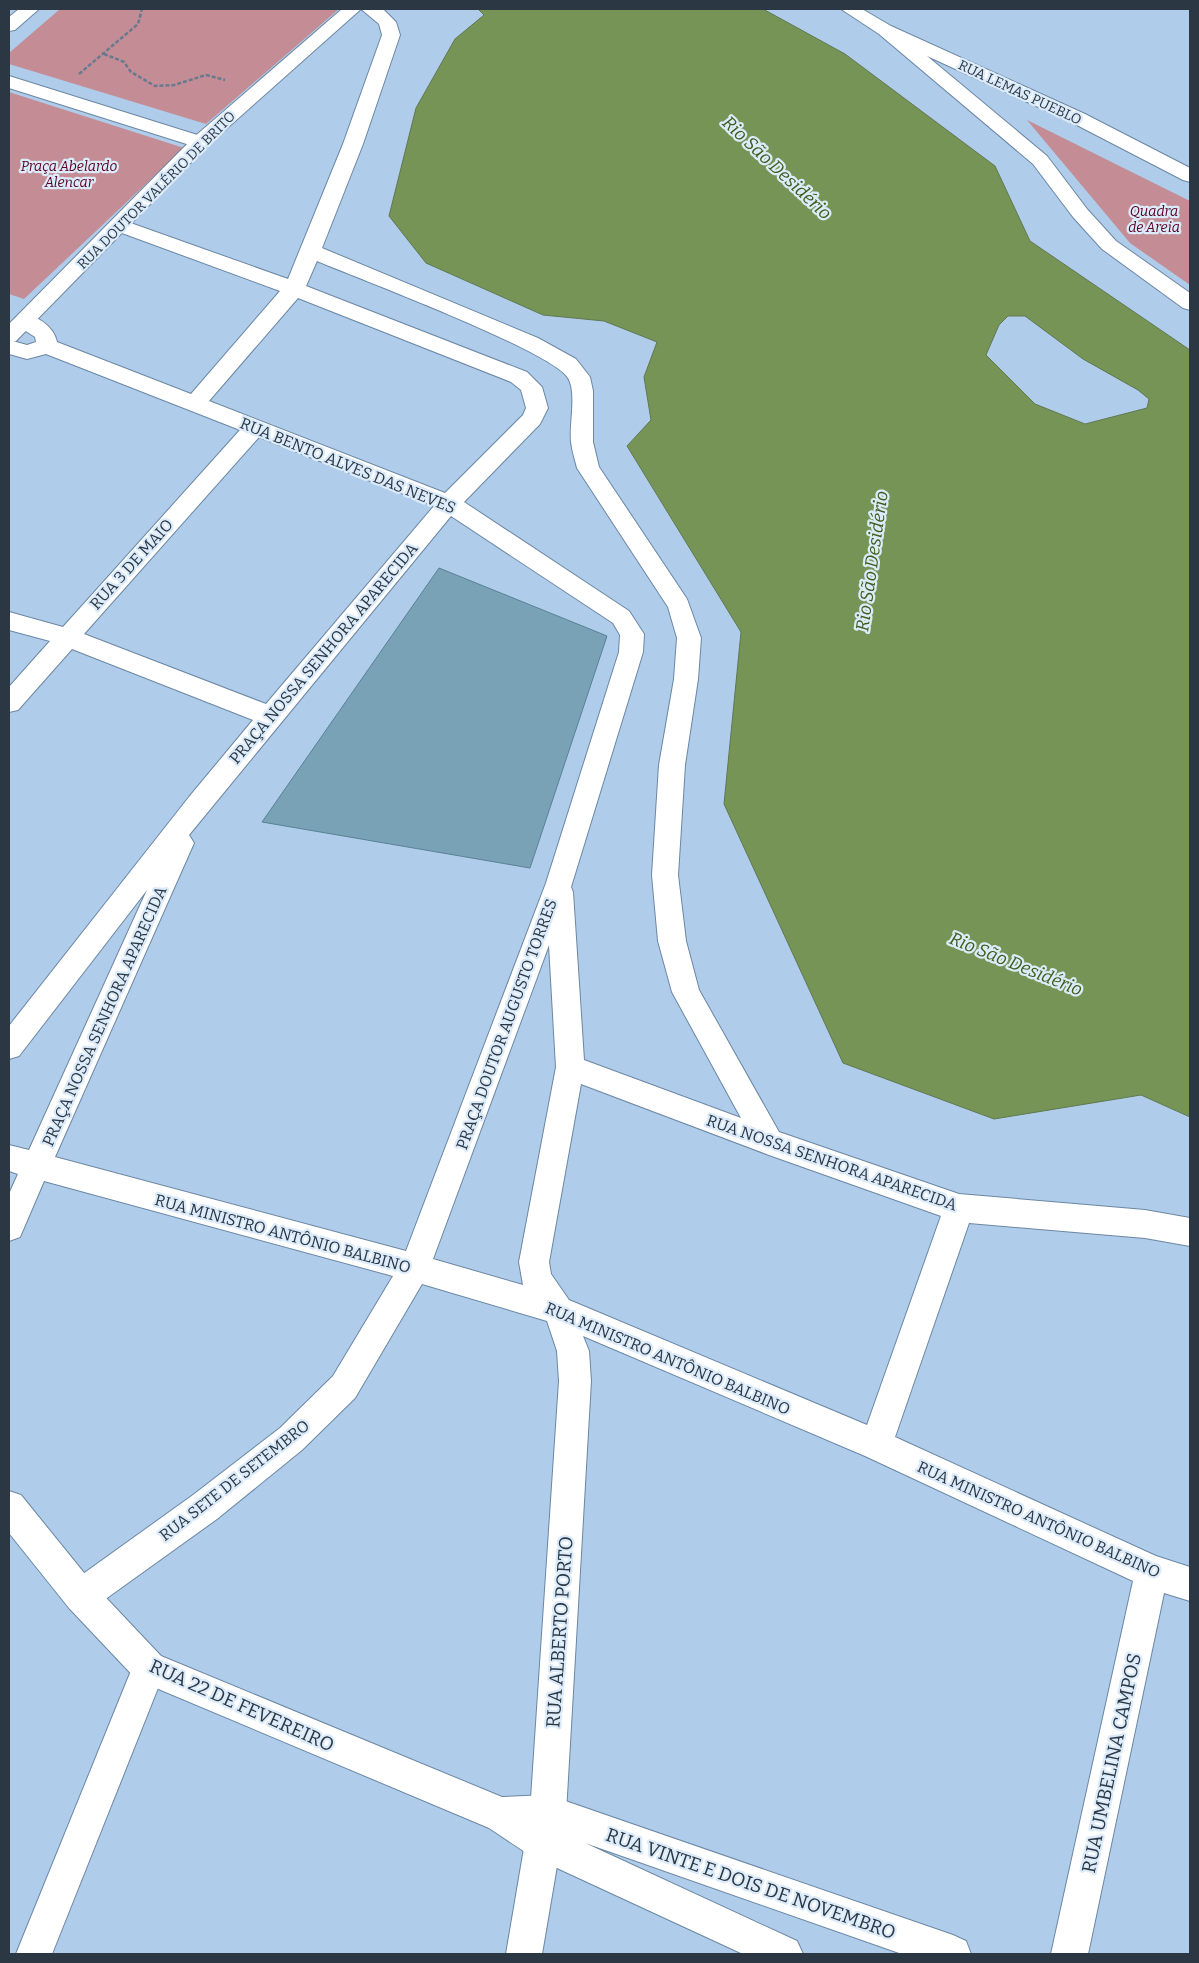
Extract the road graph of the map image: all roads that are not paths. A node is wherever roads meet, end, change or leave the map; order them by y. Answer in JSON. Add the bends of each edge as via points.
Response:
{"nodes":[{"id":1,"x":30,"y":9,"type":"edge"},
{"id":2,"x":352,"y":9,"type":"edge"},
{"id":3,"x":370,"y":9,"type":"edge"},
{"id":4,"x":850,"y":9,"type":"edge"},
{"id":5,"x":9,"y":26,"type":"edge"},
{"id":6,"x":884,"y":30,"type":"junction"},
{"id":7,"x":9,"y":82,"type":"edge"},
{"id":8,"x":200,"y":142,"type":"junction"},
{"id":9,"x":1190,"y":176,"type":"edge"},
{"id":10,"x":118,"y":225,"type":"junction"},
{"id":11,"x":311,"y":251,"type":"junction"},
{"id":12,"x":294,"y":289,"type":"junction"},
{"id":13,"x":1190,"y":303,"type":"edge"},
{"id":14,"x":17,"y":318,"type":"edge"},
{"id":15,"x":9,"y":336,"type":"edge"},
{"id":16,"x":47,"y":346,"type":"junction"},
{"id":17,"x":9,"y":347,"type":"edge"},
{"id":18,"x":195,"y":403,"type":"junction"},
{"id":19,"x":255,"y":427,"type":"junction"},
{"id":20,"x":449,"y":503,"type":"junction"},
{"id":21,"x":9,"y":621,"type":"edge"},
{"id":22,"x":66,"y":637,"type":"junction"},
{"id":23,"x":9,"y":703,"type":"edge"},
{"id":24,"x":269,"y":716,"type":"junction"},
{"id":25,"x":198,"y":804,"type":"junction"},
{"id":26,"x":559,"y":883,"type":"junction"},
{"id":27,"x":9,"y":1047,"type":"edge"},
{"id":28,"x":570,"y":1067,"type":"junction"},
{"id":29,"x":769,"y":1142,"type":"junction"},
{"id":30,"x":9,"y":1158,"type":"edge"},
{"id":31,"x":36,"y":1167,"type":"junction"},
{"id":32,"x":959,"y":1208,"type":"junction"},
{"id":33,"x":9,"y":1227,"type":"edge"},
{"id":34,"x":1190,"y":1232,"type":"edge"},
{"id":35,"x":415,"y":1268,"type":"junction"},
{"id":36,"x":558,"y":1310,"type":"junction"},
{"id":37,"x":876,"y":1445,"type":"junction"},
{"id":38,"x":9,"y":1507,"type":"edge"},
{"id":39,"x":1152,"y":1572,"type":"junction"},
{"id":40,"x":1190,"y":1584,"type":"edge"},
{"id":41,"x":81,"y":1596,"type":"junction"},
{"id":42,"x":149,"y":1668,"type":"junction"},
{"id":43,"x":546,"y":1828,"type":"junction"},
{"id":44,"x":34,"y":1954,"type":"edge"},
{"id":45,"x":524,"y":1954,"type":"edge"},
{"id":46,"x":784,"y":1954,"type":"edge"},
{"id":47,"x":953,"y":1954,"type":"edge"},
{"id":48,"x":1070,"y":1954,"type":"edge"}],
"edges":[{"from":1,"to":5,"type":"street"},
{"from":2,"to":8,"type":"street","name":"RUA DOUTOR VALÉRIO DE BRITO"},
{"from":3,"to":11,"type":"street","via":[[384,17],[391,35]]},
{"from":4,"to":6,"type":"street","name":"RUA LEMAS PUEBLO"},
{"from":6,"to":9,"type":"street","name":"RUA LEMAS PUEBLO","via":[[1078,118]]},
{"from":6,"to":13,"type":"street","via":[[1040,160],[1109,245]]},
{"from":7,"to":8,"type":"street"},
{"from":8,"to":10,"type":"street","name":"RUA DOUTOR VALÉRIO DE BRITO"},
{"from":10,"to":12,"type":"street"},
{"from":10,"to":14,"type":"street","name":"RUA DOUTOR VALÉRIO DE BRITO"},
{"from":11,"to":12,"type":"street"},
{"from":11,"to":29,"type":"street","via":[[531,343],[568,364],[579,376],[582,442],[588,468],[679,605],[689,638],[672,765],[666,866],[672,941],[686,992]]},
{"from":12,"to":18,"type":"street"},
{"from":12,"to":20,"type":"street","name":"PRAÇA NOSSA SENHORA APARECIDA","via":[[519,377],[530,387],[537,408],[532,419]]},
{"from":14,"to":15,"type":"street","name":"RUA DOUTOR VALÉRIO DE BRITO"},
{"from":14,"to":16,"type":"street","via":[[45,334]]},
{"from":16,"to":17,"type":"street","via":[[27,352]]},
{"from":16,"to":18,"type":"street","name":"RUA BENTO ALVES DAS NEVES"},
{"from":18,"to":19,"type":"street","name":"RUA BENTO ALVES DAS NEVES"},
{"from":19,"to":20,"type":"street","name":"RUA BENTO ALVES DAS NEVES"},
{"from":19,"to":22,"type":"street","name":"RUA 3 DE MAIO"},
{"from":20,"to":24,"type":"street","name":"PRAÇA NOSSA SENHORA APARECIDA"},
{"from":20,"to":26,"type":"street","name":"RUA BENTO ALVES DAS NEVES","via":[[621,617],[632,634],[632,652]]},
{"from":21,"to":22,"type":"street"},
{"from":22,"to":23,"type":"street","name":"RUA 3 DE MAIO"},
{"from":22,"to":24,"type":"street"},
{"from":24,"to":25,"type":"street","name":"PRAÇA NOSSA SENHORA APARECIDA"},
{"from":25,"to":27,"type":"street","name":"PRAÇA NOSSA SENHORA APARECIDA"},
{"from":25,"to":31,"type":"street","name":"PRAÇA NOSSA SENHORA APARECIDA"},
{"from":26,"to":28,"type":"street","name":"PRAÇA DOUTOR AUGUSTO TORRES"},
{"from":26,"to":35,"type":"street","name":"PRAÇA DOUTOR AUGUSTO TORRES"},
{"from":28,"to":29,"type":"street","name":"RUA NOSSA SENHORA APARECIDA"},
{"from":28,"to":36,"type":"street","name":"PRAÇA DOUTOR AUGUSTO TORRES","via":[[534,1262],[536,1279]]},
{"from":29,"to":32,"type":"street","name":"RUA NOSSA SENHORA APARECIDA"},
{"from":30,"to":31,"type":"street","name":"RUA MINISTRO ANTÔNIO BALBINO"},
{"from":31,"to":33,"type":"street","name":"PRAÇA NOSSA SENHORA APARECIDA"},
{"from":31,"to":35,"type":"street","name":"RUA MINISTRO ANTÔNIO BALBINO"},
{"from":32,"to":34,"type":"street","name":"RUA NOSSA SENHORA APARECIDA","via":[[1145,1224]]},
{"from":32,"to":37,"type":"street"},
{"from":35,"to":36,"type":"street","name":"RUA MINISTRO ANTÔNIO BALBINO"},
{"from":35,"to":41,"type":"street","name":"RUA SETE DE SETEMBRO","via":[[344,1387],[298,1433],[205,1507]]},
{"from":36,"to":37,"type":"street","name":"RUA MINISTRO ANTÔNIO BALBINO"},
{"from":36,"to":43,"type":"street","name":"RUA ALBERTO PORTO","via":[[573,1351],[575,1381]]},
{"from":37,"to":39,"type":"street","name":"RUA MINISTRO ANTÔNIO BALBINO"},
{"from":38,"to":41,"type":"street","name":"RUA 22 DE FEVEREIRO"},
{"from":39,"to":40,"type":"street","name":"RUA MINISTRO ANTÔNIO BALBINO"},
{"from":39,"to":48,"type":"street","name":"RUA UMBELINA CAMPOS"},
{"from":41,"to":42,"type":"street","name":"RUA 22 DE FEVEREIRO"},
{"from":42,"to":43,"type":"street","name":"RUA 22 DE FEVEREIRO","via":[[502,1816]]},
{"from":42,"to":44,"type":"street"},
{"from":43,"to":45,"type":"street","name":"RUA ALBERTO PORTO"},
{"from":43,"to":46,"type":"street","name":"RUA VINTE E DOIS DE NOVEMBRO"},
{"from":43,"to":47,"type":"street","name":"RUA VINTE E DOIS DE NOVEMBRO","via":[[668,1853]]}]}
